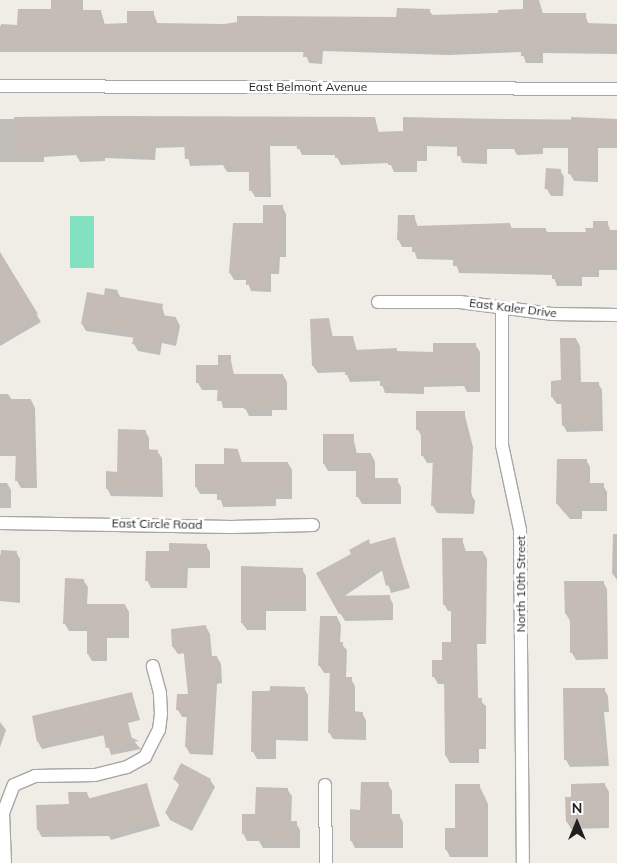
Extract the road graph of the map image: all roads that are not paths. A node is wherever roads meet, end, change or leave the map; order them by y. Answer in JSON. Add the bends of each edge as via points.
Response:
{"nodes":[{"id":1,"x":0,"y":86,"type":"edge"},
{"id":2,"x":617,"y":89,"type":"edge"},
{"id":3,"x":378,"y":302,"type":"dead end"},
{"id":4,"x":502,"y":307,"type":"junction"},
{"id":5,"x":617,"y":315,"type":"edge"},
{"id":6,"x":0,"y":523,"type":"edge"},
{"id":7,"x":313,"y":525,"type":"dead end"},
{"id":8,"x":153,"y":666,"type":"dead end"},
{"id":9,"x":325,"y":785,"type":"dead end"},
{"id":10,"x":5,"y":863,"type":"edge"},
{"id":11,"x":326,"y":863,"type":"edge"},
{"id":12,"x":523,"y":863,"type":"edge"}],
"edges":[{"from":1,"to":2,"type":"street","name":"East Belmont Avenue"},
{"from":3,"to":4,"type":"street","name":"East Kaler Drive","via":[[460,302]]},
{"from":4,"to":5,"type":"street","name":"East Kaler Drive","via":[[553,314]]},
{"from":4,"to":12,"type":"street","name":"North 10th Street","via":[[502,445],[520,530]]},
{"from":6,"to":7,"type":"street","name":"East Circle Road","via":[[231,527]]},
{"from":8,"to":10,"type":"street","via":[[161,714],[159,730],[145,757],[127,767],[95,775],[35,776],[14,785],[3,813]]},
{"from":9,"to":11,"type":"street"}]}
